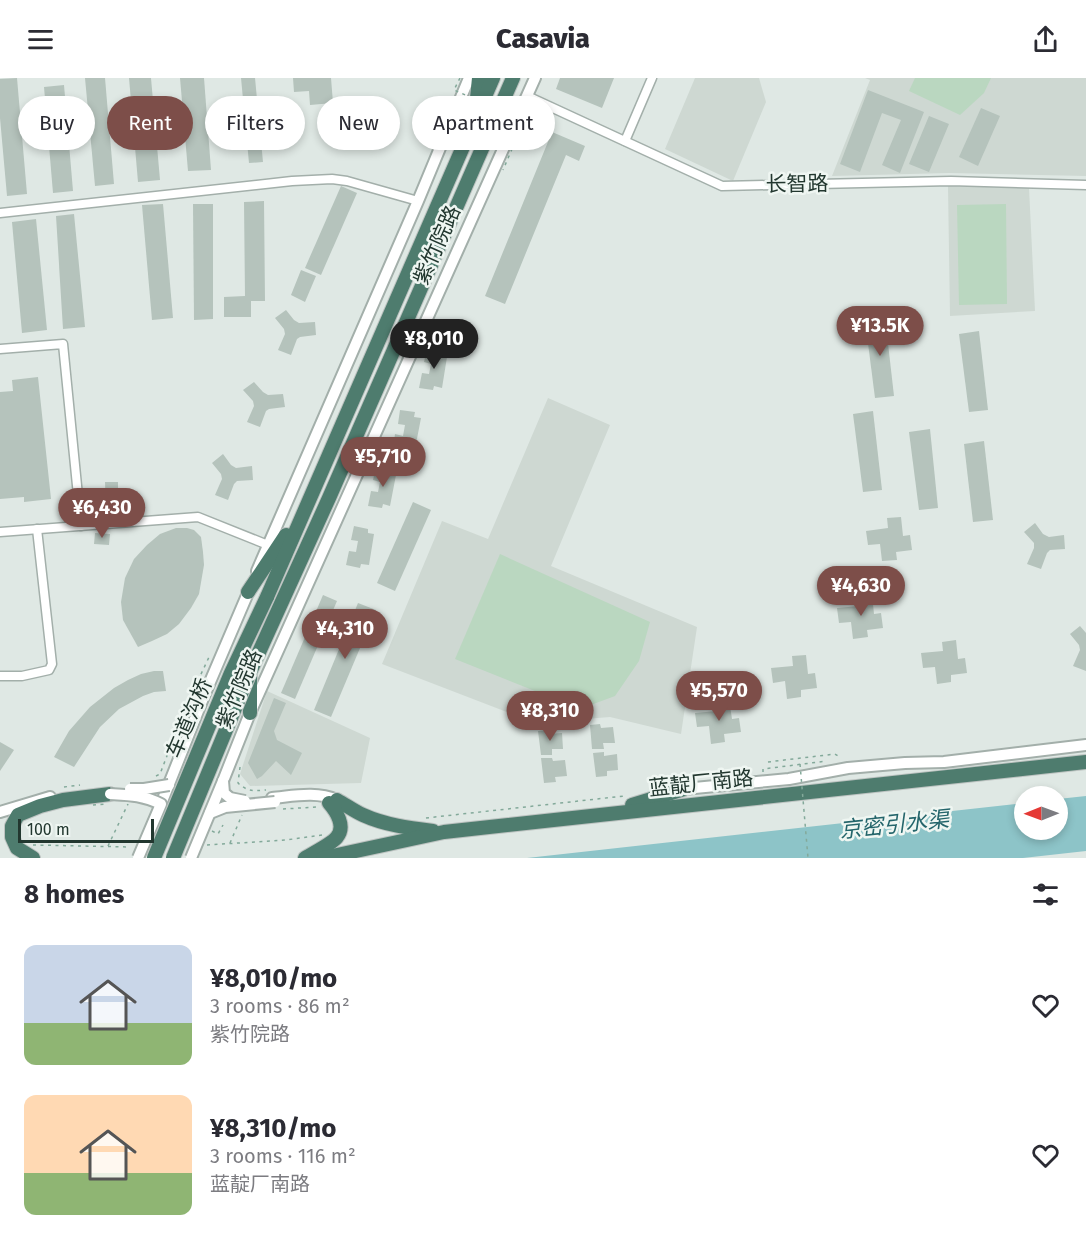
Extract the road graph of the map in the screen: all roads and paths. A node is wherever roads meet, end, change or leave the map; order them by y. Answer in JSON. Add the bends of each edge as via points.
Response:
{"nodes":[{"id":1,"x":460,"y":78,"type":"edge"},
{"id":2,"x":469,"y":78,"type":"edge"},
{"id":3,"x":479,"y":78,"type":"edge"},
{"id":4,"x":493,"y":78,"type":"edge"},
{"id":5,"x":513,"y":78,"type":"edge"},
{"id":6,"x":535,"y":78,"type":"edge"},
{"id":7,"x":652,"y":78,"type":"edge"},
{"id":8,"x":477,"y":96,"type":"edge"},
{"id":9,"x":485,"y":96,"type":"edge"},
{"id":10,"x":527,"y":96,"type":"edge"},
{"id":11,"x":555,"y":109,"type":"edge"},
{"id":12,"x":625,"y":141,"type":"junction"},
{"id":13,"x":462,"y":150,"type":"edge"},
{"id":14,"x":503,"y":150,"type":"edge"},
{"id":15,"x":503,"y":170,"type":"dead end"},
{"id":16,"x":1086,"y":185,"type":"edge"},
{"id":17,"x":418,"y":201,"type":"junction"},
{"id":18,"x":0,"y":213,"type":"edge"},
{"id":19,"x":0,"y":349,"type":"edge"},
{"id":20,"x":309,"y":501,"type":"junction"},
{"id":21,"x":81,"y":526,"type":"junction"},
{"id":22,"x":37,"y":529,"type":"junction"},
{"id":23,"x":0,"y":532,"type":"edge"},
{"id":24,"x":268,"y":545,"type":"junction"},
{"id":25,"x":248,"y":592,"type":"junction"},
{"id":26,"x":267,"y":597,"type":"joint"},
{"id":27,"x":250,"y":672,"type":"junction"},
{"id":28,"x":0,"y":676,"type":"edge"},
{"id":29,"x":186,"y":706,"type":"dead end"},
{"id":30,"x":250,"y":714,"type":"junction"},
{"id":31,"x":1086,"y":745,"type":"edge"},
{"id":32,"x":836,"y":760,"type":"dead end"},
{"id":33,"x":827,"y":761,"type":"dead end"},
{"id":34,"x":768,"y":762,"type":"dead end"},
{"id":35,"x":1086,"y":762,"type":"edge"},
{"id":36,"x":241,"y":764,"type":"dead end"},
{"id":37,"x":800,"y":764,"type":"junction"},
{"id":38,"x":769,"y":768,"type":"dead end"},
{"id":39,"x":150,"y":780,"type":"dead end"},
{"id":40,"x":223,"y":781,"type":"junction"},
{"id":41,"x":82,"y":785,"type":"dead end"},
{"id":42,"x":169,"y":785,"type":"junction"},
{"id":43,"x":71,"y":786,"type":"dead end"},
{"id":44,"x":684,"y":789,"type":"joint"},
{"id":45,"x":626,"y":795,"type":"dead end"},
{"id":46,"x":111,"y":796,"type":"junction"},
{"id":47,"x":273,"y":796,"type":"junction"},
{"id":48,"x":333,"y":802,"type":"junction"},
{"id":49,"x":123,"y":804,"type":"dead end"},
{"id":50,"x":161,"y":804,"type":"junction"},
{"id":51,"x":93,"y":805,"type":"dead end"},
{"id":52,"x":0,"y":812,"type":"edge"},
{"id":53,"x":244,"y":812,"type":"dead end"},
{"id":54,"x":210,"y":813,"type":"junction"},
{"id":55,"x":605,"y":814,"type":"junction"},
{"id":56,"x":418,"y":819,"type":"dead end"},
{"id":57,"x":205,"y":825,"type":"junction"},
{"id":58,"x":223,"y":825,"type":"dead end"},
{"id":59,"x":444,"y":832,"type":"junction"},
{"id":60,"x":230,"y":844,"type":"dead end"},
{"id":61,"x":108,"y":847,"type":"dead end"},
{"id":62,"x":33,"y":858,"type":"edge"},
{"id":63,"x":138,"y":858,"type":"edge"},
{"id":64,"x":154,"y":858,"type":"edge"},
{"id":65,"x":173,"y":858,"type":"edge"},
{"id":66,"x":191,"y":858,"type":"edge"},
{"id":67,"x":305,"y":858,"type":"edge"},
{"id":68,"x":323,"y":858,"type":"edge"},
{"id":69,"x":808,"y":858,"type":"edge"}],
"edges":[{"from":1,"to":15,"type":"path","bridge":true,"via":[[454,90],[524,121]]},
{"from":2,"to":17,"type":"street","name":"紫竹院路"},
{"from":3,"to":8,"type":"highway"},
{"from":4,"to":9,"type":"highway","name":"紫竹院路"},
{"from":5,"to":27,"type":"highway","name":"紫竹院路"},
{"from":6,"to":10,"type":"street","name":"紫竹院路"},
{"from":7,"to":12,"type":"street"},
{"from":11,"to":12,"type":"street","name":"长智路"},
{"from":12,"to":16,"type":"street","name":"长智路","via":[[722,186],[951,181]]},
{"from":13,"to":20,"type":"highway","name":"紫竹院路"},
{"from":14,"to":30,"type":"street","name":"紫竹院路"},
{"from":17,"to":18,"type":"street","via":[[332,179]]},
{"from":17,"to":24,"type":"street","name":"紫竹院路"},
{"from":19,"to":21,"type":"street","via":[[63,344]]},
{"from":20,"to":25,"type":"highway"},
{"from":20,"to":26,"type":"highway","name":"紫竹院路"},
{"from":21,"to":22,"type":"street"},
{"from":21,"to":24,"type":"street","via":[[198,517]]},
{"from":22,"to":23,"type":"street"},
{"from":22,"to":28,"type":"street","via":[[52,664],[49,670]]},
{"from":24,"to":25,"type":"street","name":"紫竹院路"},
{"from":25,"to":42,"type":"street","name":"紫竹院路"},
{"from":26,"to":64,"type":"highway","name":"车道沟桥","bridge":true},
{"from":27,"to":30,"type":"highway"},
{"from":27,"to":65,"type":"highway","name":"车道沟桥","bridge":true},
{"from":29,"to":39,"type":"path","via":[[160,774]]},
{"from":30,"to":40,"type":"street","name":"紫竹院路"},
{"from":31,"to":44,"type":"street","name":"蓝靛厂南路","via":[[944,762],[848,768],[789,779]]},
{"from":32,"to":34,"type":"path","via":[[835,754]]},
{"from":33,"to":37,"type":"path"},
{"from":35,"to":55,"type":"highway","name":"蓝靛厂南路"},
{"from":36,"to":47,"type":"path","via":[[238,783]]},
{"from":37,"to":38,"type":"path"},
{"from":37,"to":69,"type":"path","bridge":true},
{"from":40,"to":47,"type":"street","bridge":true,"via":[[224,793],[240,801]]},
{"from":40,"to":54,"type":"street","name":"紫竹院路","bridge":true},
{"from":41,"to":43,"type":"path"},
{"from":42,"to":46,"type":"street","bridge":true},
{"from":42,"to":50,"type":"street","name":"紫竹院路"},
{"from":44,"to":55,"type":"highway"},
{"from":45,"to":56,"type":"path","name":"蓝靛厂南路"},
{"from":46,"to":50,"type":"street","bridge":true,"via":[[135,795]]},
{"from":46,"to":51,"type":"path","bridge":true},
{"from":46,"to":52,"type":"street","via":[[86,791],[62,794]]},
{"from":46,"to":62,"type":"highway","via":[[63,800],[18,815],[12,837],[17,848]]},
{"from":47,"to":48,"type":"street","via":[[326,795]]},
{"from":47,"to":54,"type":"street","bridge":true},
{"from":48,"to":59,"type":"highway","via":[[383,823]]},
{"from":48,"to":67,"type":"highway","via":[[341,827],[338,837]]},
{"from":49,"to":61,"type":"path","via":[[129,804]]},
{"from":50,"to":63,"type":"street","name":"紫竹院路","bridge":true},
{"from":53,"to":60,"type":"path"},
{"from":54,"to":57,"type":"street","name":"紫竹院路","bridge":true},
{"from":55,"to":59,"type":"highway","name":"蓝靛厂南路"},
{"from":57,"to":58,"type":"path","via":[[213,826],[212,832],[218,834]]},
{"from":57,"to":66,"type":"street","name":"紫竹院路","bridge":true},
{"from":59,"to":68,"type":"highway","name":"蓝靛厂南路"}]}
